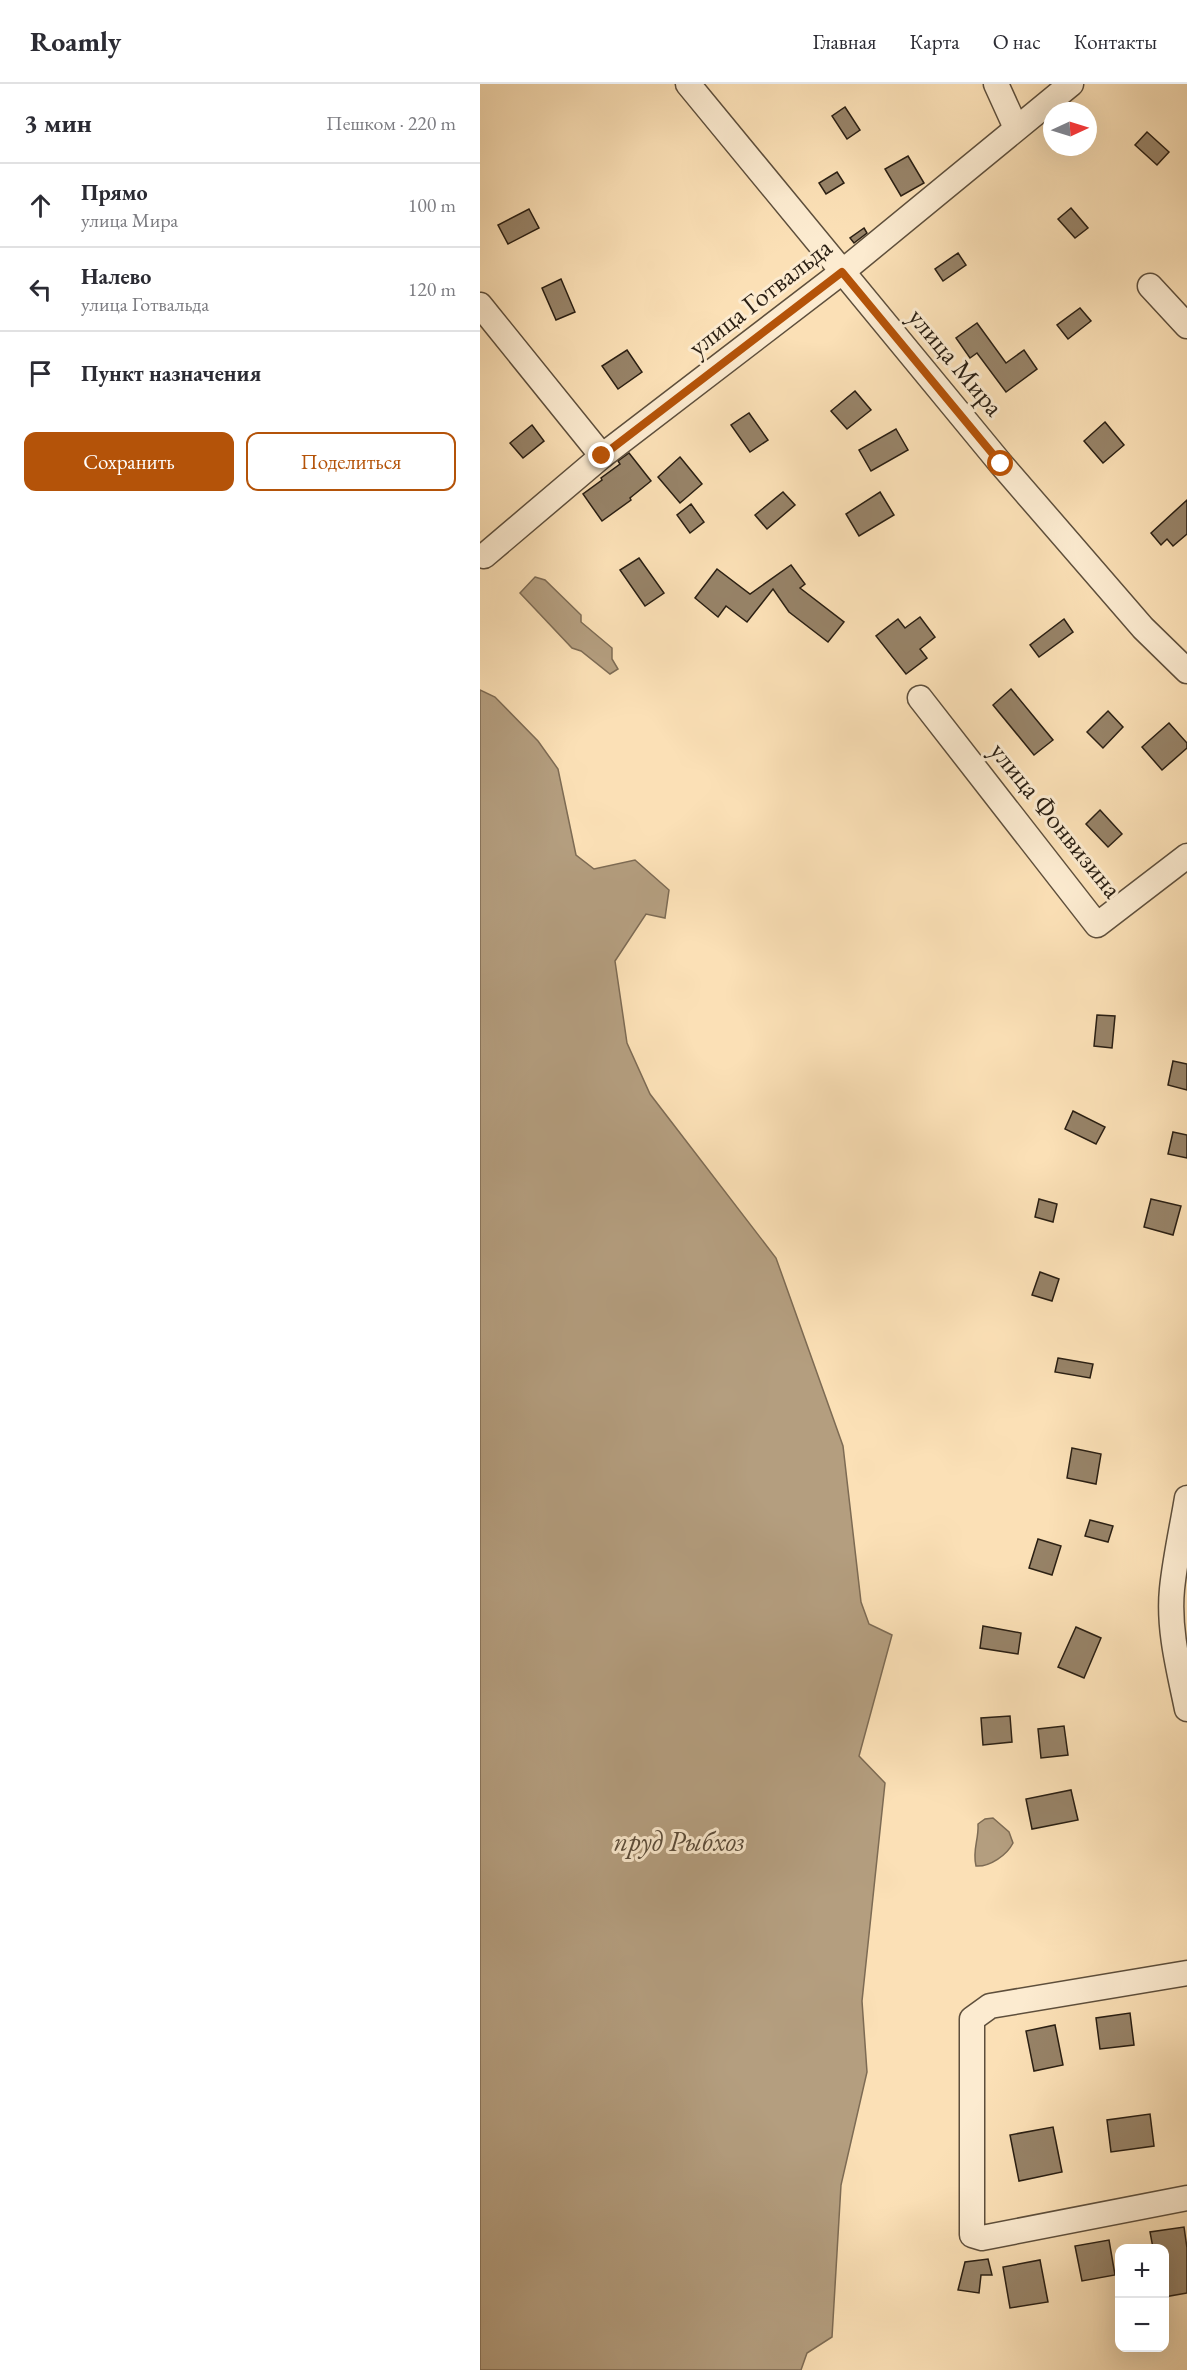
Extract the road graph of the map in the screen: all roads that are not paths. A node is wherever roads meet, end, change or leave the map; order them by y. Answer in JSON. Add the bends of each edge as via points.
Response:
{"nodes":[{"id":1,"x":688,"y":84,"type":"edge"},
{"id":2,"x":996,"y":84,"type":"edge"},
{"id":3,"x":1071,"y":84,"type":"edge"},
{"id":4,"x":1016,"y":128,"type":"junction"},
{"id":5,"x":842,"y":272,"type":"junction"},
{"id":6,"x":1150,"y":286,"type":"dead end"},
{"id":7,"x":480,"y":305,"type":"edge"},
{"id":8,"x":1187,"y":326,"type":"edge"},
{"id":9,"x":602,"y":456,"type":"junction"},
{"id":10,"x":484,"y":556,"type":"dead end"},
{"id":11,"x":1187,"y":671,"type":"edge"},
{"id":12,"x":920,"y":698,"type":"dead end"},
{"id":13,"x":1187,"y":856,"type":"edge"},
{"id":14,"x":1187,"y":1498,"type":"edge"},
{"id":15,"x":1179,"y":1621,"type":"edge"},
{"id":16,"x":1187,"y":1709,"type":"edge"},
{"id":17,"x":1187,"y":1973,"type":"edge"},
{"id":18,"x":1187,"y":2198,"type":"edge"}],
"edges":[{"from":1,"to":5,"type":"street","name":"улица Мира"},
{"from":2,"to":4,"type":"street"},
{"from":3,"to":4,"type":"street","name":"улица Готвальда"},
{"from":4,"to":5,"type":"street","name":"улица Готвальда"},
{"from":5,"to":9,"type":"street","name":"улица Готвальда"},
{"from":5,"to":11,"type":"street","name":"улица Мира","via":[[1001,464],[1143,627]]},
{"from":6,"to":8,"type":"street"},
{"from":7,"to":9,"type":"street"},
{"from":9,"to":10,"type":"street","name":"улица Готвальда"},
{"from":12,"to":13,"type":"street","name":"улица Фонвизина","via":[[1097,925]]},
{"from":14,"to":15,"type":"street","via":[[1172,1590]]},
{"from":15,"to":16,"type":"street","via":[[1178,1666]]},
{"from":17,"to":18,"type":"street","via":[[990,2006],[972,2019],[972,2235],[982,2238]]}]}
